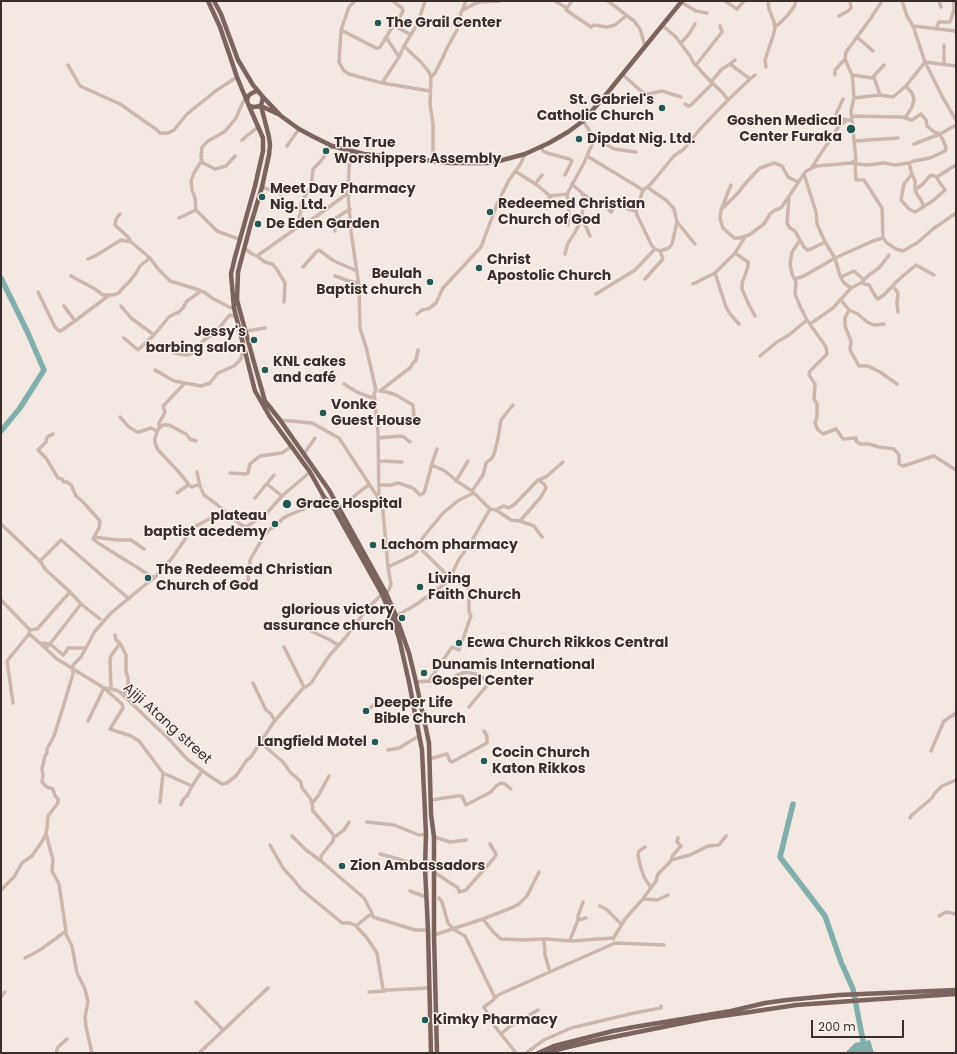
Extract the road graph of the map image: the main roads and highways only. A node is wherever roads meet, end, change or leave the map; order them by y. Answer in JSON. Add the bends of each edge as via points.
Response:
{"nodes":[{"id":1,"x":208,"y":1,"type":"edge"},
{"id":2,"x":214,"y":1,"type":"edge"},
{"id":3,"x":681,"y":2,"type":"edge"},
{"id":4,"x":258,"y":91,"type":"junction"},
{"id":5,"x":263,"y":97,"type":"junction"},
{"id":6,"x":246,"y":100,"type":"junction"},
{"id":7,"x":249,"y":106,"type":"junction"},
{"id":8,"x":261,"y":106,"type":"junction"},
{"id":9,"x":270,"y":111,"type":"junction"},
{"id":10,"x":281,"y":116,"type":"junction"},
{"id":11,"x":266,"y":126,"type":"junction"},
{"id":12,"x":384,"y":594,"type":"junction"},
{"id":13,"x":956,"y":990,"type":"edge"},
{"id":14,"x":956,"y":994,"type":"edge"},
{"id":15,"x":431,"y":1053,"type":"edge"},
{"id":16,"x":438,"y":1053,"type":"edge"},
{"id":17,"x":538,"y":1053,"type":"edge"},
{"id":18,"x":547,"y":1053,"type":"edge"}],
"edges":[{"from":1,"to":6,"type":"main road"},
{"from":2,"to":4,"type":"main road","via":[[238,60]]},
{"from":3,"to":10,"type":"main road","via":[[583,121],[549,143],[506,160],[457,163],[364,154],[332,146]]},
{"from":4,"to":5,"type":"main road"},
{"from":4,"to":6,"type":"main road"},
{"from":5,"to":8,"type":"main road"},
{"from":5,"to":10,"type":"main road"},
{"from":6,"to":7,"type":"main road"},
{"from":7,"to":8,"type":"main road"},
{"from":7,"to":12,"type":"main road","via":[[264,138],[263,151],[231,274],[236,318],[255,391],[324,497],[332,505]]},
{"from":8,"to":9,"type":"main road"},
{"from":8,"to":11,"type":"main road"},
{"from":9,"to":10,"type":"main road"},
{"from":9,"to":11,"type":"main road","via":[[266,114]]},
{"from":11,"to":12,"type":"main road","via":[[270,145],[269,156],[238,272],[237,300],[265,401],[329,490]]},
{"from":12,"to":15,"type":"main road","via":[[399,638],[422,750]]},
{"from":12,"to":16,"type":"main road","via":[[396,616],[409,653],[428,744],[434,837]]},
{"from":13,"to":17,"type":"main road","via":[[839,995],[765,1003],[634,1027],[554,1046]]},
{"from":14,"to":18,"type":"main road","via":[[796,1006],[708,1018]]}]}
